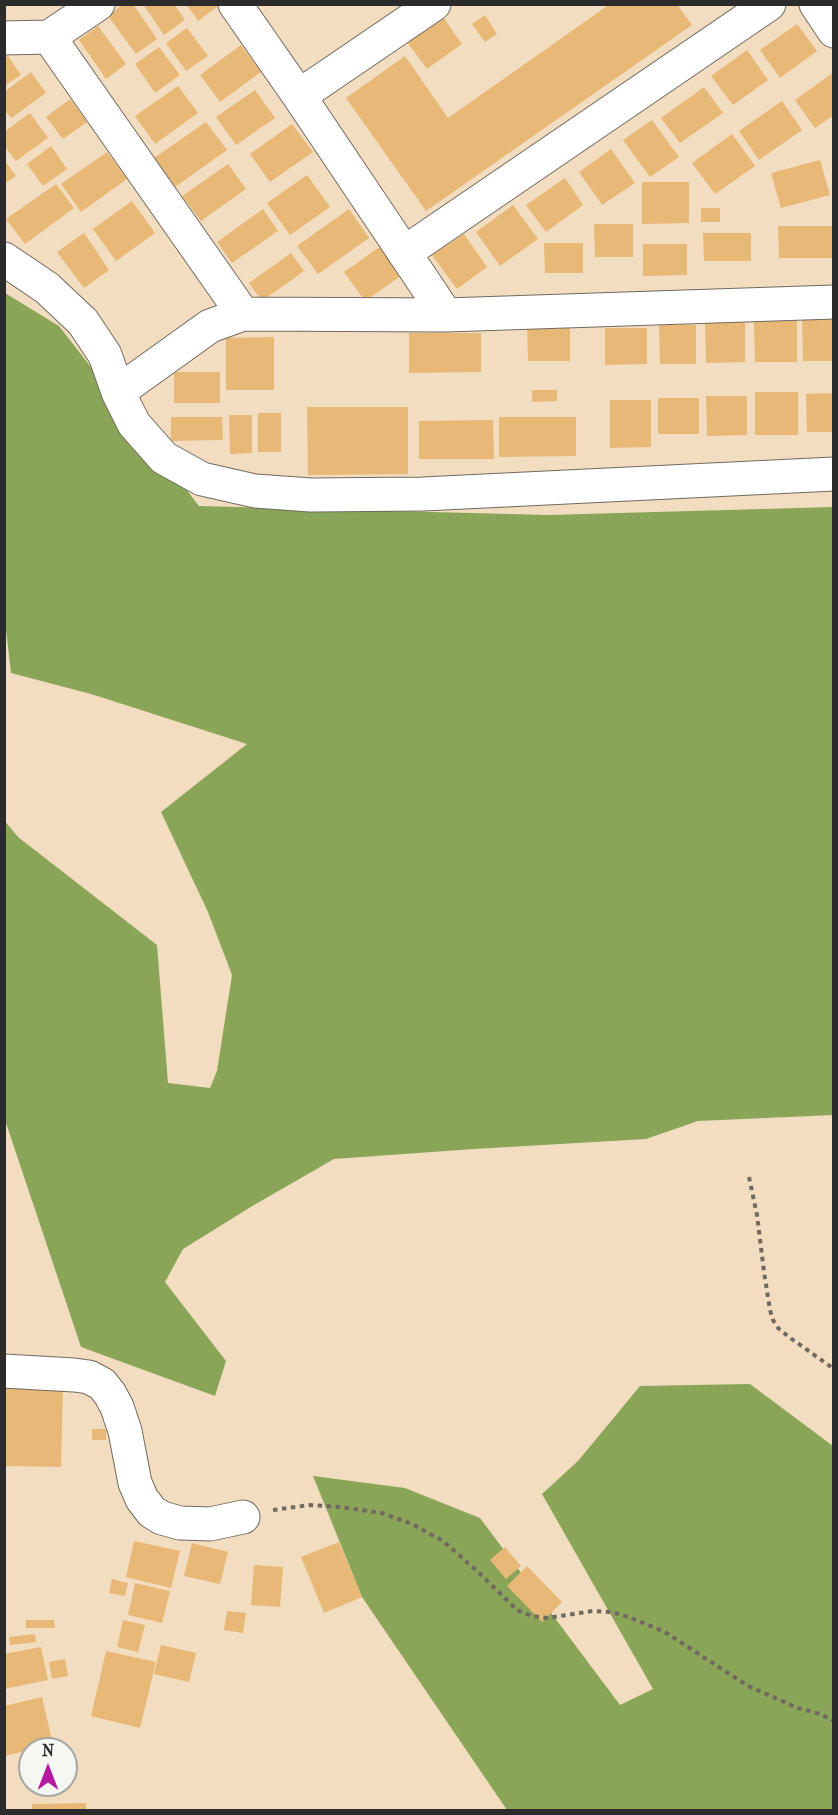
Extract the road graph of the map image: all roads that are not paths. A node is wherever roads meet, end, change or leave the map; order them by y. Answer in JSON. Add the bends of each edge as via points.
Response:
{"nodes":[{"id":1,"x":98,"y":4,"type":"edge"},
{"id":2,"x":235,"y":4,"type":"edge"},
{"id":3,"x":434,"y":4,"type":"edge"},
{"id":4,"x":769,"y":4,"type":"edge"},
{"id":5,"x":816,"y":4,"type":"edge"},
{"id":6,"x":834,"y":31,"type":"edge"},
{"id":7,"x":49,"y":37,"type":"junction"},
{"id":8,"x":4,"y":38,"type":"edge"},
{"id":9,"x":300,"y":96,"type":"junction"},
{"id":10,"x":404,"y":253,"type":"junction"},
{"id":11,"x":4,"y":259,"type":"edge"},
{"id":12,"x":834,"y":302,"type":"edge"},
{"id":13,"x":243,"y":314,"type":"junction"},
{"id":14,"x":446,"y":315,"type":"junction"},
{"id":15,"x":118,"y":392,"type":"junction"},
{"id":16,"x":834,"y":474,"type":"edge"},
{"id":17,"x":4,"y":1371,"type":"edge"},
{"id":18,"x":243,"y":1517,"type":"road end"}],
"edges":[{"from":1,"to":7,"type":"street"},
{"from":2,"to":9,"type":"street"},
{"from":3,"to":9,"type":"street"},
{"from":4,"to":10,"type":"street"},
{"from":5,"to":6,"type":"street"},
{"from":7,"to":8,"type":"street"},
{"from":7,"to":13,"type":"street"},
{"from":9,"to":10,"type":"street"},
{"from":10,"to":14,"type":"street"},
{"from":11,"to":15,"type":"street","via":[[47,288],[83,322],[105,355]]},
{"from":12,"to":14,"type":"street"},
{"from":13,"to":14,"type":"street"},
{"from":13,"to":15,"type":"street","via":[[210,326]]},
{"from":15,"to":16,"type":"street","via":[[134,424],[164,458],[202,479],[255,491],[423,494]]},
{"from":17,"to":18,"type":"street","via":[[74,1375],[102,1384],[117,1407],[135,1483],[152,1512],[180,1523],[210,1524]]}]}
